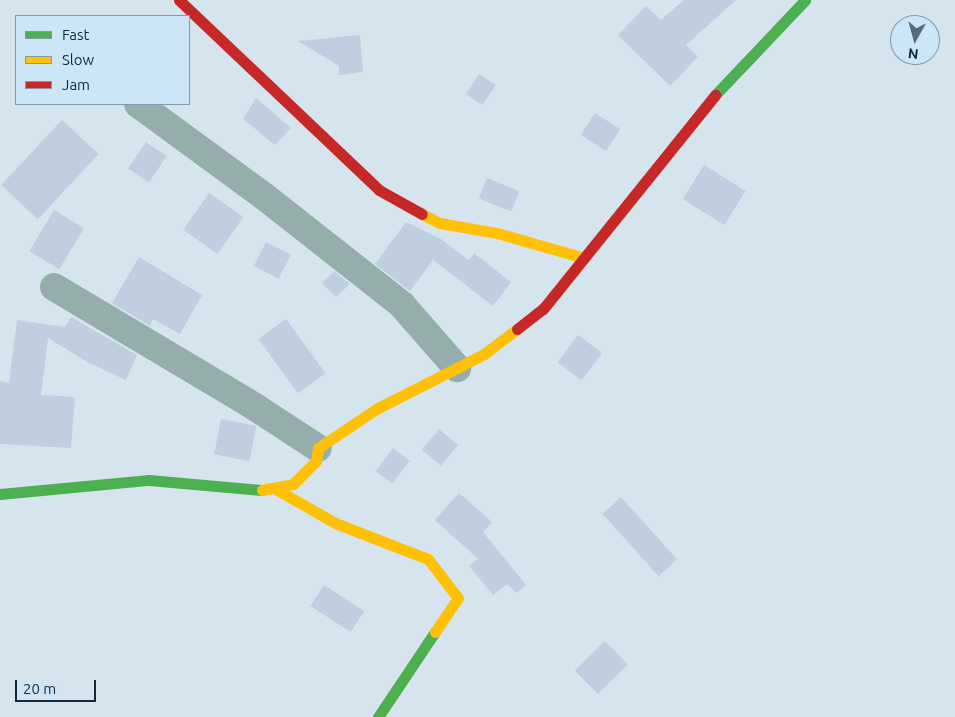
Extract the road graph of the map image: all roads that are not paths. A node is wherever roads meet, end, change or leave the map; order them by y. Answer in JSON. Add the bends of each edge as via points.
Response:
{"nodes":[{"id":1,"x":179,"y":0,"type":"edge"},
{"id":2,"x":804,"y":0,"type":"edge"},
{"id":3,"x":139,"y":105,"type":"edge"},
{"id":4,"x":584,"y":258,"type":"junction"},
{"id":5,"x":54,"y":287,"type":"dead end"},
{"id":6,"x":457,"y":368,"type":"junction"},
{"id":7,"x":318,"y":448,"type":"junction"},
{"id":8,"x":274,"y":488,"type":"junction"},
{"id":9,"x":0,"y":494,"type":"edge"},
{"id":10,"x":378,"y":717,"type":"edge"}],
"edges":[{"from":1,"to":4,"type":"street","via":[[379,190],[440,223],[498,233]]},
{"from":2,"to":4,"type":"street","via":[[696,116]]},
{"from":3,"to":6,"type":"street","via":[[265,196],[402,305]]},
{"from":4,"to":6,"type":"street","via":[[543,309],[484,354]]},
{"from":5,"to":7,"type":"street"},
{"from":6,"to":7,"type":"street","via":[[376,409]]},
{"from":7,"to":8,"type":"street","via":[[316,461],[293,484]]},
{"from":8,"to":9,"type":"street","via":[[262,490],[149,480]]},
{"from":8,"to":10,"type":"street","via":[[335,524],[428,559],[458,598]]}]}
